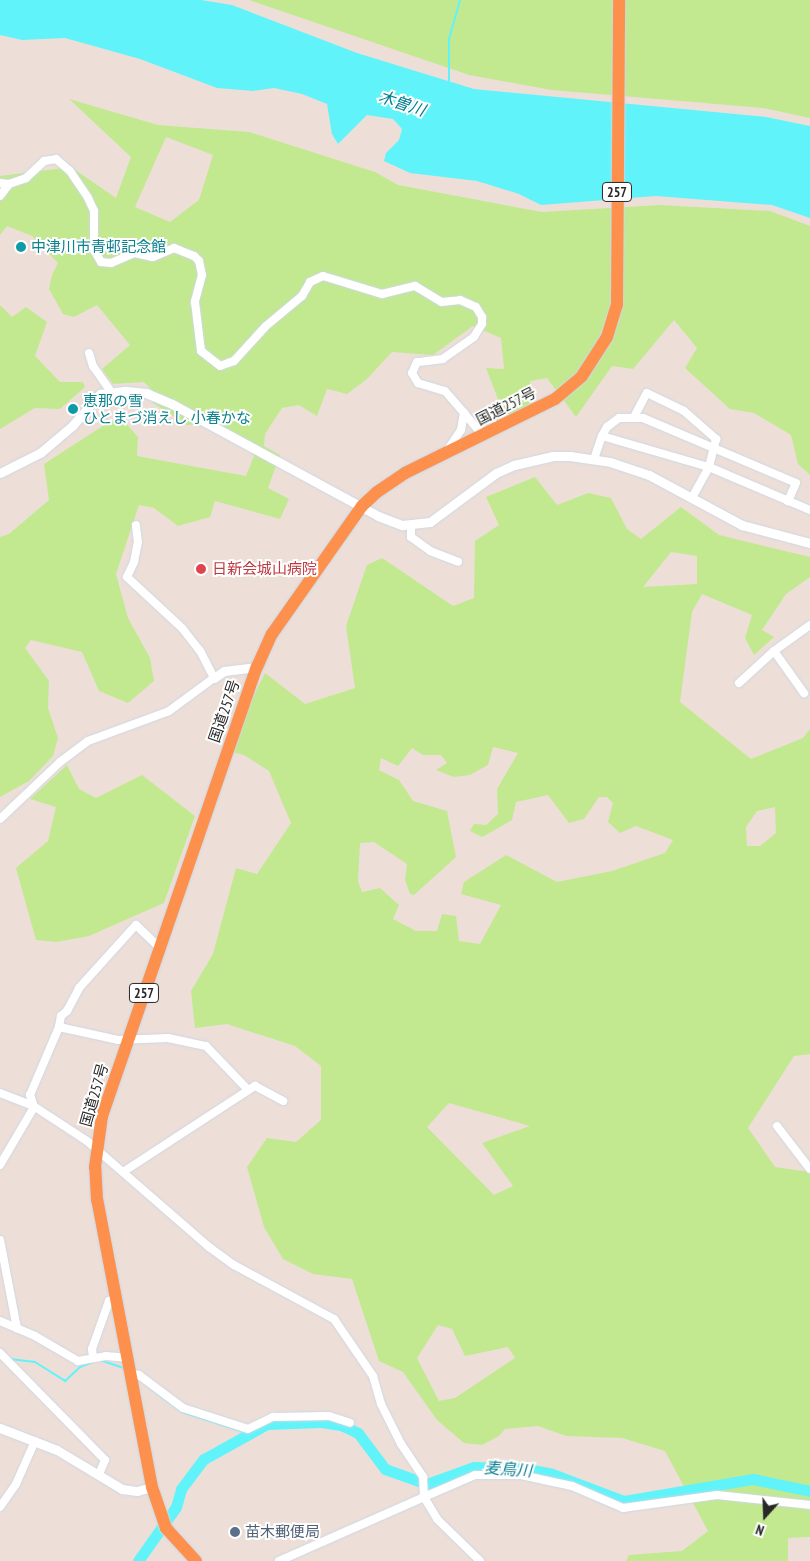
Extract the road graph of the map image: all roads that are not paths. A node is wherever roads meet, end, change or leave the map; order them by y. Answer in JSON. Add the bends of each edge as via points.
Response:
{"nodes":[{"id":1,"x":619,"y":0,"type":"edge"},
{"id":2,"x":0,"y":183,"type":"edge"},
{"id":3,"x":9,"y":184,"type":"junction"},
{"id":4,"x":0,"y":196,"type":"edge"},
{"id":5,"x":89,"y":353,"type":"dead end"},
{"id":6,"x":110,"y":390,"type":"junction"},
{"id":7,"x":464,"y":413,"type":"junction"},
{"id":8,"x":634,"y":416,"type":"junction"},
{"id":9,"x":483,"y":436,"type":"junction"},
{"id":10,"x":602,"y":436,"type":"junction"},
{"id":11,"x":715,"y":449,"type":"junction"},
{"id":12,"x":445,"y":454,"type":"junction"},
{"id":13,"x":594,"y":459,"type":"junction"},
{"id":14,"x":709,"y":467,"type":"junction"},
{"id":15,"x":0,"y":473,"type":"edge"},
{"id":16,"x":692,"y":498,"type":"junction"},
{"id":17,"x":788,"y":501,"type":"junction"},
{"id":18,"x":362,"y":506,"type":"junction"},
{"id":19,"x":810,"y":510,"type":"edge"},
{"id":20,"x":136,"y":524,"type":"dead end"},
{"id":21,"x":411,"y":526,"type":"junction"},
{"id":22,"x":810,"y":543,"type":"edge"},
{"id":23,"x":458,"y":562,"type":"dead end"},
{"id":24,"x":810,"y":626,"type":"edge"},
{"id":25,"x":774,"y":650,"type":"junction"},
{"id":26,"x":257,"y":667,"type":"junction"},
{"id":27,"x":214,"y":678,"type":"junction"},
{"id":28,"x":739,"y":683,"type":"dead end"},
{"id":29,"x":804,"y":693,"type":"dead end"},
{"id":30,"x":0,"y":819,"type":"edge"},
{"id":31,"x":160,"y":948,"type":"junction"},
{"id":32,"x":59,"y":1027,"type":"junction"},
{"id":33,"x":128,"y":1040,"type":"junction"},
{"id":34,"x":248,"y":1090,"type":"junction"},
{"id":35,"x":0,"y":1093,"type":"edge"},
{"id":36,"x":283,"y":1101,"type":"dead end"},
{"id":37,"x":34,"y":1106,"type":"junction"},
{"id":38,"x":777,"y":1126,"type":"dead end"},
{"id":39,"x":96,"y":1151,"type":"junction"},
{"id":40,"x":0,"y":1165,"type":"edge"},
{"id":41,"x":810,"y":1169,"type":"edge"},
{"id":42,"x":123,"y":1172,"type":"junction"},
{"id":43,"x":0,"y":1240,"type":"edge"},
{"id":44,"x":117,"y":1298,"type":"junction"},
{"id":45,"x":0,"y":1321,"type":"edge"},
{"id":46,"x":17,"y":1328,"type":"junction"},
{"id":47,"x":3,"y":1357,"type":"edge"},
{"id":48,"x":93,"y":1357,"type":"junction"},
{"id":49,"x":129,"y":1358,"type":"junction"},
{"id":50,"x":132,"y":1374,"type":"junction"},
{"id":51,"x":350,"y":1423,"type":"dead end"},
{"id":52,"x":0,"y":1428,"type":"edge"},
{"id":53,"x":35,"y":1441,"type":"junction"},
{"id":54,"x":99,"y":1474,"type":"junction"},
{"id":55,"x":152,"y":1487,"type":"junction"},
{"id":56,"x":423,"y":1494,"type":"junction"},
{"id":57,"x":810,"y":1505,"type":"edge"},
{"id":58,"x":0,"y":1507,"type":"edge"},
{"id":59,"x":290,"y":1559,"type":"edge"},
{"id":60,"x":196,"y":1561,"type":"edge"},
{"id":61,"x":279,"y":1561,"type":"edge"},
{"id":62,"x":480,"y":1561,"type":"edge"}],
"edges":[{"from":1,"to":9,"type":"highway","name":"国道257号","number":"257","via":[[617,305],[602,347],[582,376],[556,399]]},
{"from":2,"to":3,"type":"street"},
{"from":3,"to":4,"type":"street"},
{"from":3,"to":7,"type":"street","via":[[26,178],[44,161],[56,159],[70,171],[94,211],[94,250],[102,262],[111,263],[135,254],[153,257],[174,248],[194,256],[199,261],[202,274],[195,302],[200,351],[220,366],[234,361],[266,326],[302,296],[310,282],[323,276],[382,294],[415,286],[442,302],[460,300],[476,307],[482,324],[474,337],[443,359],[417,362],[412,373],[418,383],[445,391]]},
{"from":5,"to":6,"type":"street","via":[[93,366]]},
{"from":6,"to":15,"type":"street","via":[[100,394],[72,426],[40,453]]},
{"from":6,"to":18,"type":"street","via":[[146,394],[172,404]]},
{"from":7,"to":9,"type":"street"},
{"from":7,"to":12,"type":"street","via":[[461,430]]},
{"from":8,"to":10,"type":"street","via":[[619,418],[607,427]]},
{"from":8,"to":11,"type":"street"},
{"from":8,"to":11,"type":"street","via":[[647,393],[684,411],[716,439]]},
{"from":9,"to":12,"type":"highway","name":"国道257号","number":"257"},
{"from":10,"to":13,"type":"street"},
{"from":10,"to":14,"type":"street"},
{"from":11,"to":14,"type":"street"},
{"from":11,"to":17,"type":"street","via":[[796,483]]},
{"from":12,"to":18,"type":"highway","name":"国道257号","number":"257","via":[[394,480]]},
{"from":13,"to":16,"type":"street","via":[[649,475]]},
{"from":13,"to":21,"type":"street","via":[[553,456],[514,465],[496,473],[439,517]]},
{"from":14,"to":16,"type":"street"},
{"from":14,"to":17,"type":"street"},
{"from":16,"to":22,"type":"street","via":[[742,526]]},
{"from":17,"to":19,"type":"street"},
{"from":18,"to":21,"type":"street","via":[[391,522]]},
{"from":18,"to":26,"type":"highway","name":"国道257号","number":"257","via":[[272,634]]},
{"from":20,"to":27,"type":"street","via":[[136,552],[126,577],[182,628],[200,651]]},
{"from":21,"to":23,"type":"street","via":[[411,537],[430,551]]},
{"from":24,"to":25,"type":"street"},
{"from":25,"to":28,"type":"street"},
{"from":25,"to":29,"type":"street"},
{"from":26,"to":27,"type":"street","via":[[224,671]]},
{"from":26,"to":31,"type":"highway","name":"国道257号","number":"257"},
{"from":27,"to":30,"type":"street","via":[[169,711],[88,741],[60,762]]},
{"from":31,"to":32,"type":"street","via":[[136,925],[78,988],[68,1011],[60,1016]]},
{"from":31,"to":33,"type":"highway","name":"国道257号","number":"257"},
{"from":32,"to":33,"type":"street"},
{"from":32,"to":37,"type":"street","via":[[30,1095]]},
{"from":33,"to":34,"type":"street","via":[[168,1038],[206,1046]]},
{"from":33,"to":39,"type":"highway","name":"国道257号","number":"257","via":[[102,1116]]},
{"from":34,"to":36,"type":"street","via":[[255,1086],[264,1088]]},
{"from":34,"to":42,"type":"street"},
{"from":35,"to":37,"type":"street"},
{"from":37,"to":39,"type":"street","via":[[87,1141]]},
{"from":37,"to":40,"type":"street"},
{"from":38,"to":41,"type":"street"},
{"from":39,"to":42,"type":"street"},
{"from":39,"to":44,"type":"highway","name":"国道257号","number":"257","via":[[96,1200]]},
{"from":42,"to":56,"type":"street","via":[[209,1248],[334,1319],[353,1351],[368,1366],[381,1404],[424,1480]]},
{"from":43,"to":46,"type":"street"},
{"from":44,"to":48,"type":"street","via":[[109,1301],[92,1350]]},
{"from":44,"to":49,"type":"highway","name":"国道257号","number":"257"},
{"from":45,"to":46,"type":"street"},
{"from":46,"to":48,"type":"street","via":[[78,1361]]},
{"from":47,"to":54,"type":"street","via":[[105,1460]]},
{"from":48,"to":49,"type":"street"},
{"from":49,"to":50,"type":"highway","name":"国道257号","number":"257"},
{"from":50,"to":51,"type":"street","via":[[140,1375],[183,1408],[248,1429],[273,1417],[329,1416]]},
{"from":50,"to":55,"type":"highway","name":"国道257号","number":"257"},
{"from":52,"to":53,"type":"street"},
{"from":53,"to":54,"type":"street"},
{"from":53,"to":58,"type":"street","via":[[16,1484]]},
{"from":54,"to":55,"type":"street","via":[[129,1491]]},
{"from":55,"to":60,"type":"highway","name":"国道257号","number":"257","via":[[165,1522]]},
{"from":56,"to":57,"type":"street","via":[[475,1475],[520,1475],[572,1486],[624,1508],[717,1495]]},
{"from":56,"to":59,"type":"street"},
{"from":56,"to":62,"type":"street","via":[[437,1519]]},
{"from":59,"to":61,"type":"street"}]}
